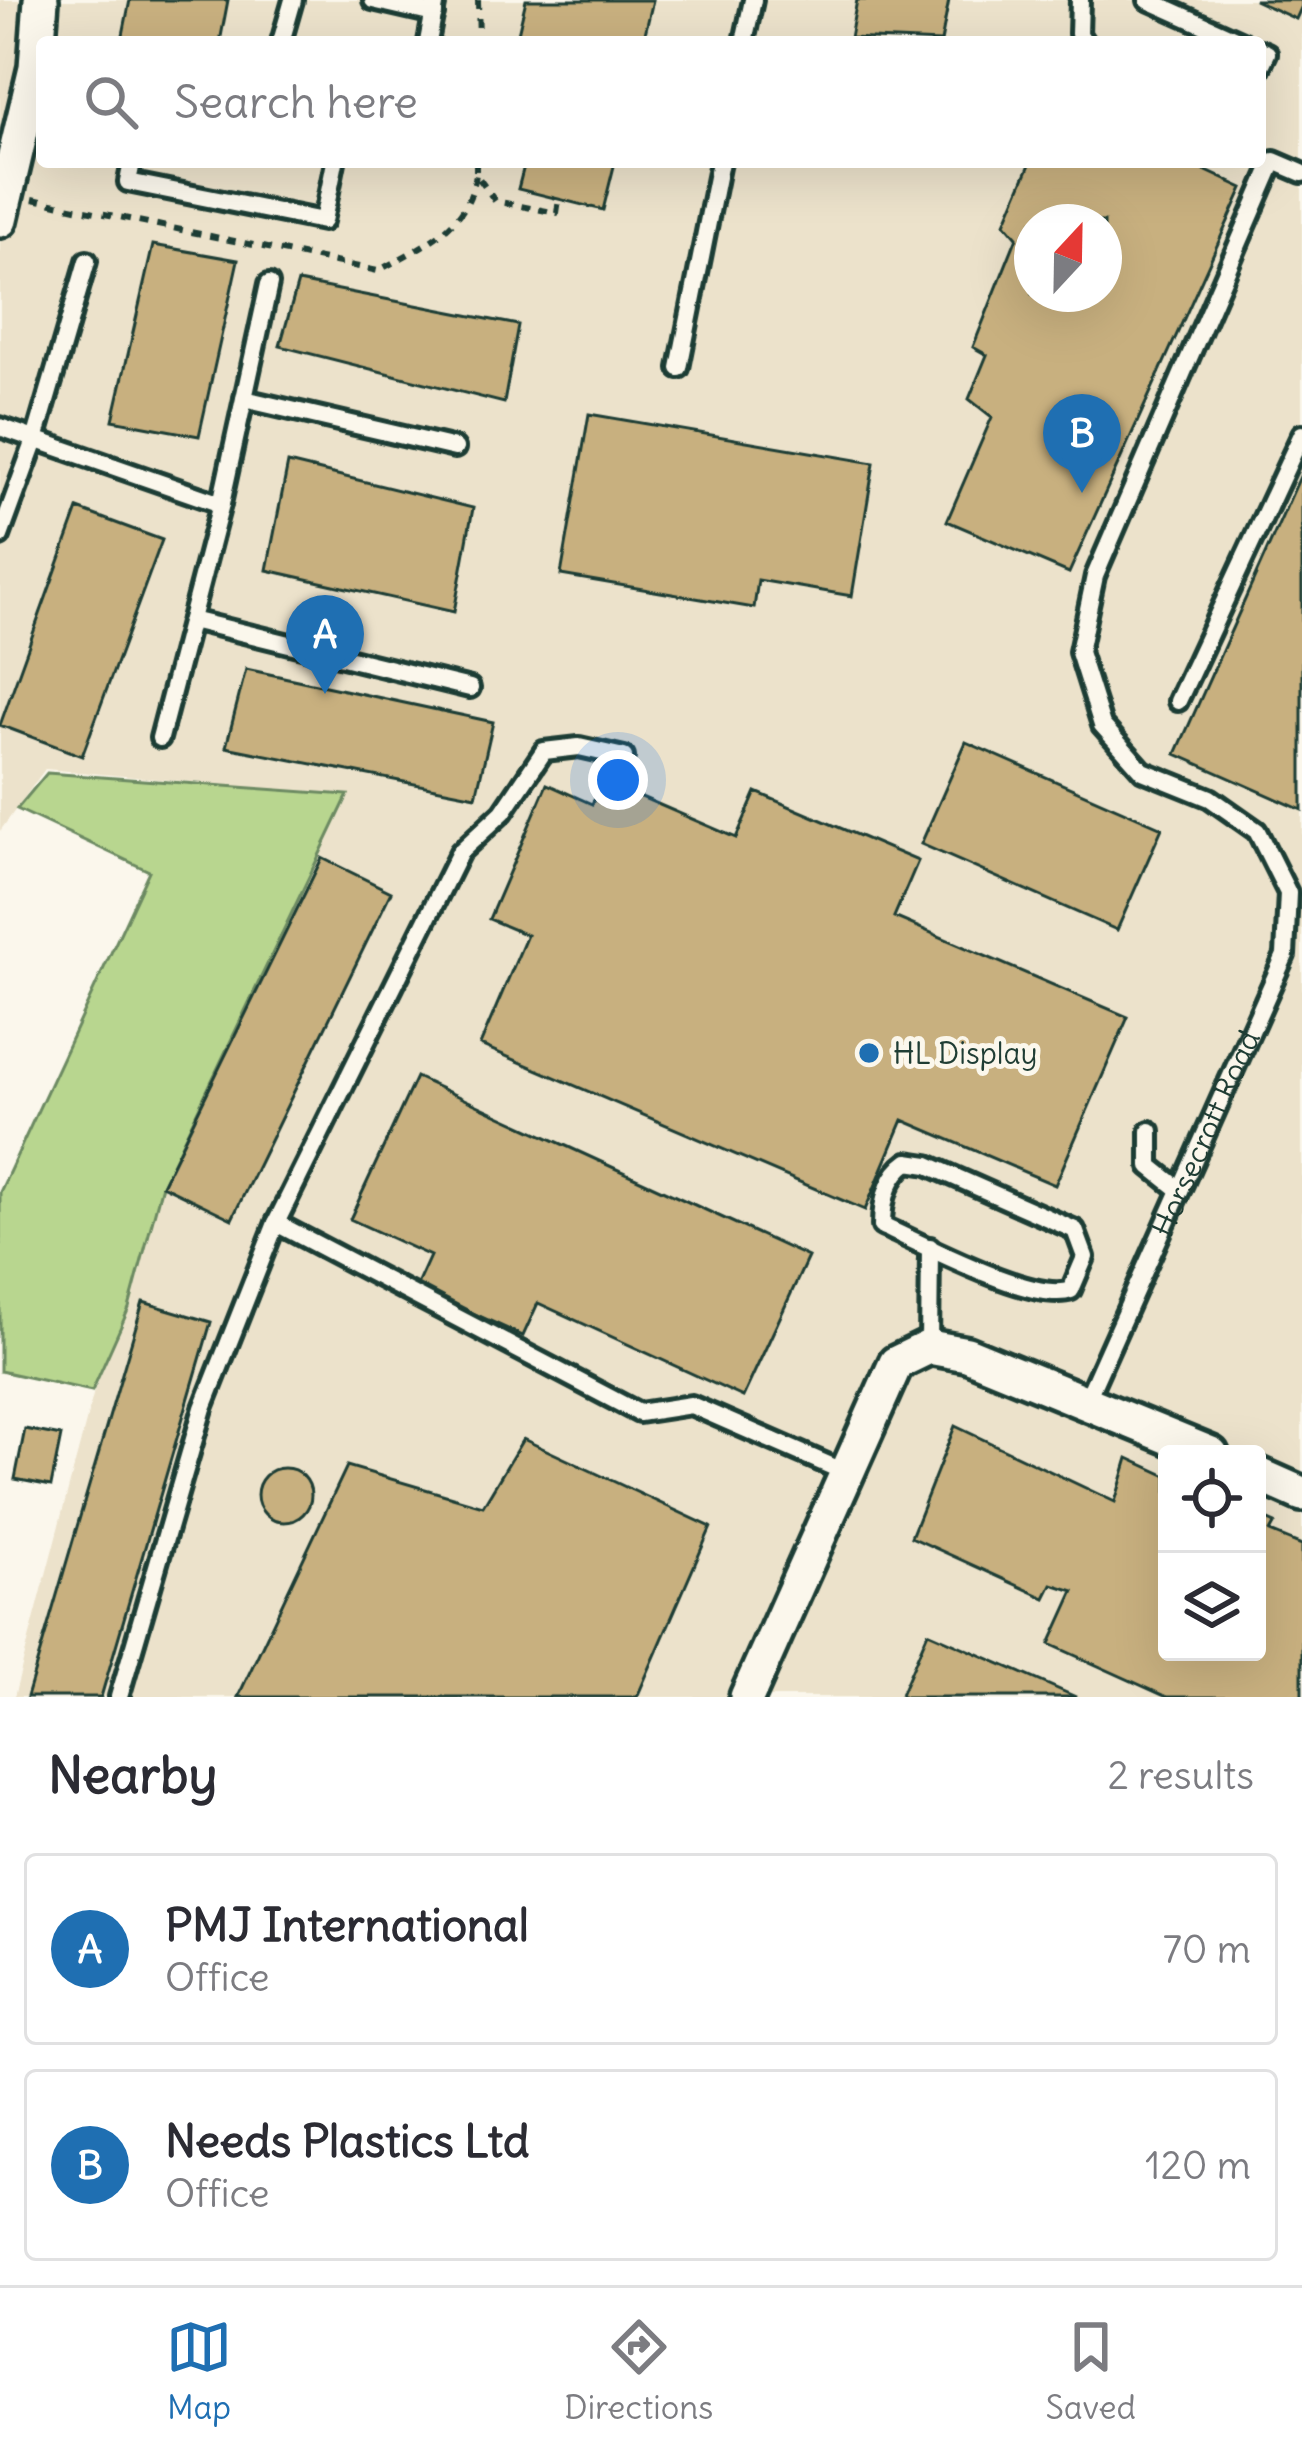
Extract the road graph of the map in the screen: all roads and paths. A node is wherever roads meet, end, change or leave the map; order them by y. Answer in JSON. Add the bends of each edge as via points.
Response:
{"nodes":[{"id":1,"x":41,"y":0,"type":"edge"},
{"id":2,"x":293,"y":0,"type":"edge"},
{"id":3,"x":373,"y":0,"type":"edge"},
{"id":4,"x":478,"y":0,"type":"edge"},
{"id":5,"x":753,"y":0,"type":"edge"},
{"id":6,"x":1079,"y":0,"type":"edge"},
{"id":7,"x":1148,"y":0,"type":"edge"},
{"id":8,"x":435,"y":7,"type":"edge"},
{"id":9,"x":40,"y":36,"type":"edge"},
{"id":10,"x":283,"y":36,"type":"edge"},
{"id":11,"x":478,"y":36,"type":"edge"},
{"id":12,"x":745,"y":36,"type":"edge"},
{"id":13,"x":1080,"y":36,"type":"edge"},
{"id":14,"x":1229,"y":36,"type":"edge"},
{"id":15,"x":36,"y":79,"type":"edge"},
{"id":16,"x":1267,"y":158,"type":"edge"},
{"id":17,"x":131,"y":168,"type":"edge"},
{"id":18,"x":334,"y":168,"type":"edge"},
{"id":19,"x":476,"y":168,"type":"edge"},
{"id":20,"x":719,"y":168,"type":"edge"},
{"id":21,"x":1263,"y":168,"type":"edge"},
{"id":22,"x":1302,"y":173,"type":"edge"},
{"id":23,"x":560,"y":199,"type":"dead end"},
{"id":24,"x":0,"y":220,"type":"edge"},
{"id":25,"x":87,"y":261,"type":"dead end"},
{"id":26,"x":269,"y":284,"type":"dead end"},
{"id":27,"x":679,"y":368,"type":"dead end"},
{"id":28,"x":244,"y":399,"type":"junction"},
{"id":29,"x":0,"y":427,"type":"edge"},
{"id":30,"x":1302,"y":434,"type":"edge"},
{"id":31,"x":34,"y":442,"type":"junction"},
{"id":32,"x":455,"y":448,"type":"dead end"},
{"id":33,"x":221,"y":504,"type":"junction"},
{"id":34,"x":0,"y":536,"type":"edge"},
{"id":35,"x":191,"y":620,"type":"junction"},
{"id":36,"x":470,"y":688,"type":"dead end"},
{"id":37,"x":1178,"y":700,"type":"dead end"},
{"id":38,"x":160,"y":738,"type":"dead end"},
{"id":39,"x":624,"y":757,"type":"dead end"},
{"id":40,"x":1150,"y":1130,"type":"dead end"},
{"id":41,"x":1180,"y":1190,"type":"junction"},
{"id":42,"x":276,"y":1223,"type":"junction"},
{"id":43,"x":930,"y":1247,"type":"junction"},
{"id":44,"x":929,"y":1347,"type":"junction"},
{"id":45,"x":1087,"y":1399,"type":"junction"},
{"id":46,"x":1191,"y":1445,"type":"edge"},
{"id":47,"x":847,"y":1473,"type":"junction"},
{"id":48,"x":1266,"y":1478,"type":"edge"},
{"id":49,"x":1302,"y":1494,"type":"edge"},
{"id":50,"x":119,"y":1697,"type":"edge"},
{"id":51,"x":747,"y":1697,"type":"edge"}],
"edges":[{"from":1,"to":9,"type":"street"},
{"from":2,"to":10,"type":"lane"},
{"from":3,"to":8,"type":"lane"},
{"from":4,"to":11,"type":"path"},
{"from":5,"to":12,"type":"lane"},
{"from":6,"to":13,"type":"lane"},
{"from":7,"to":14,"type":"lane"},
{"from":15,"to":24,"type":"street"},
{"from":16,"to":22,"type":"lane","name":"Horsecroft Road"},
{"from":17,"to":18,"type":"lane","via":[[128,182],[323,221]]},
{"from":19,"to":23,"type":"path","via":[[495,201],[557,213]]},
{"from":20,"to":27,"type":"lane"},
{"from":21,"to":41,"type":"lane","name":"Horsecroft Road","via":[[1095,576],[1079,652],[1102,724],[1143,771],[1210,798],[1257,831],[1288,892],[1285,955]]},
{"from":25,"to":31,"type":"lane"},
{"from":26,"to":28,"type":"lane"},
{"from":28,"to":32,"type":"lane"},
{"from":28,"to":33,"type":"lane"},
{"from":29,"to":31,"type":"lane"},
{"from":30,"to":37,"type":"lane"},
{"from":31,"to":33,"type":"lane"},
{"from":31,"to":34,"type":"lane"},
{"from":33,"to":35,"type":"lane"},
{"from":35,"to":36,"type":"lane"},
{"from":35,"to":38,"type":"lane"},
{"from":39,"to":42,"type":"lane","via":[[579,747],[544,752],[502,812],[460,852]]},
{"from":40,"to":41,"type":"lane","via":[[1150,1166]]},
{"from":41,"to":45,"type":"lane","name":"Horsecroft Road"},
{"from":42,"to":47,"type":"lane","via":[[639,1414],[692,1406]]},
{"from":42,"to":50,"type":"lane","via":[[203,1408]]},
{"from":43,"to":43,"type":"lane","via":[[882,1226],[896,1171],[908,1162],[1075,1230],[1085,1257],[1071,1291],[1057,1296]]},
{"from":43,"to":44,"type":"lane"},
{"from":44,"to":45,"type":"street"},
{"from":44,"to":47,"type":"street","via":[[896,1363]]},
{"from":45,"to":46,"type":"street"},
{"from":47,"to":51,"type":"street"},
{"from":48,"to":49,"type":"street"}]}
